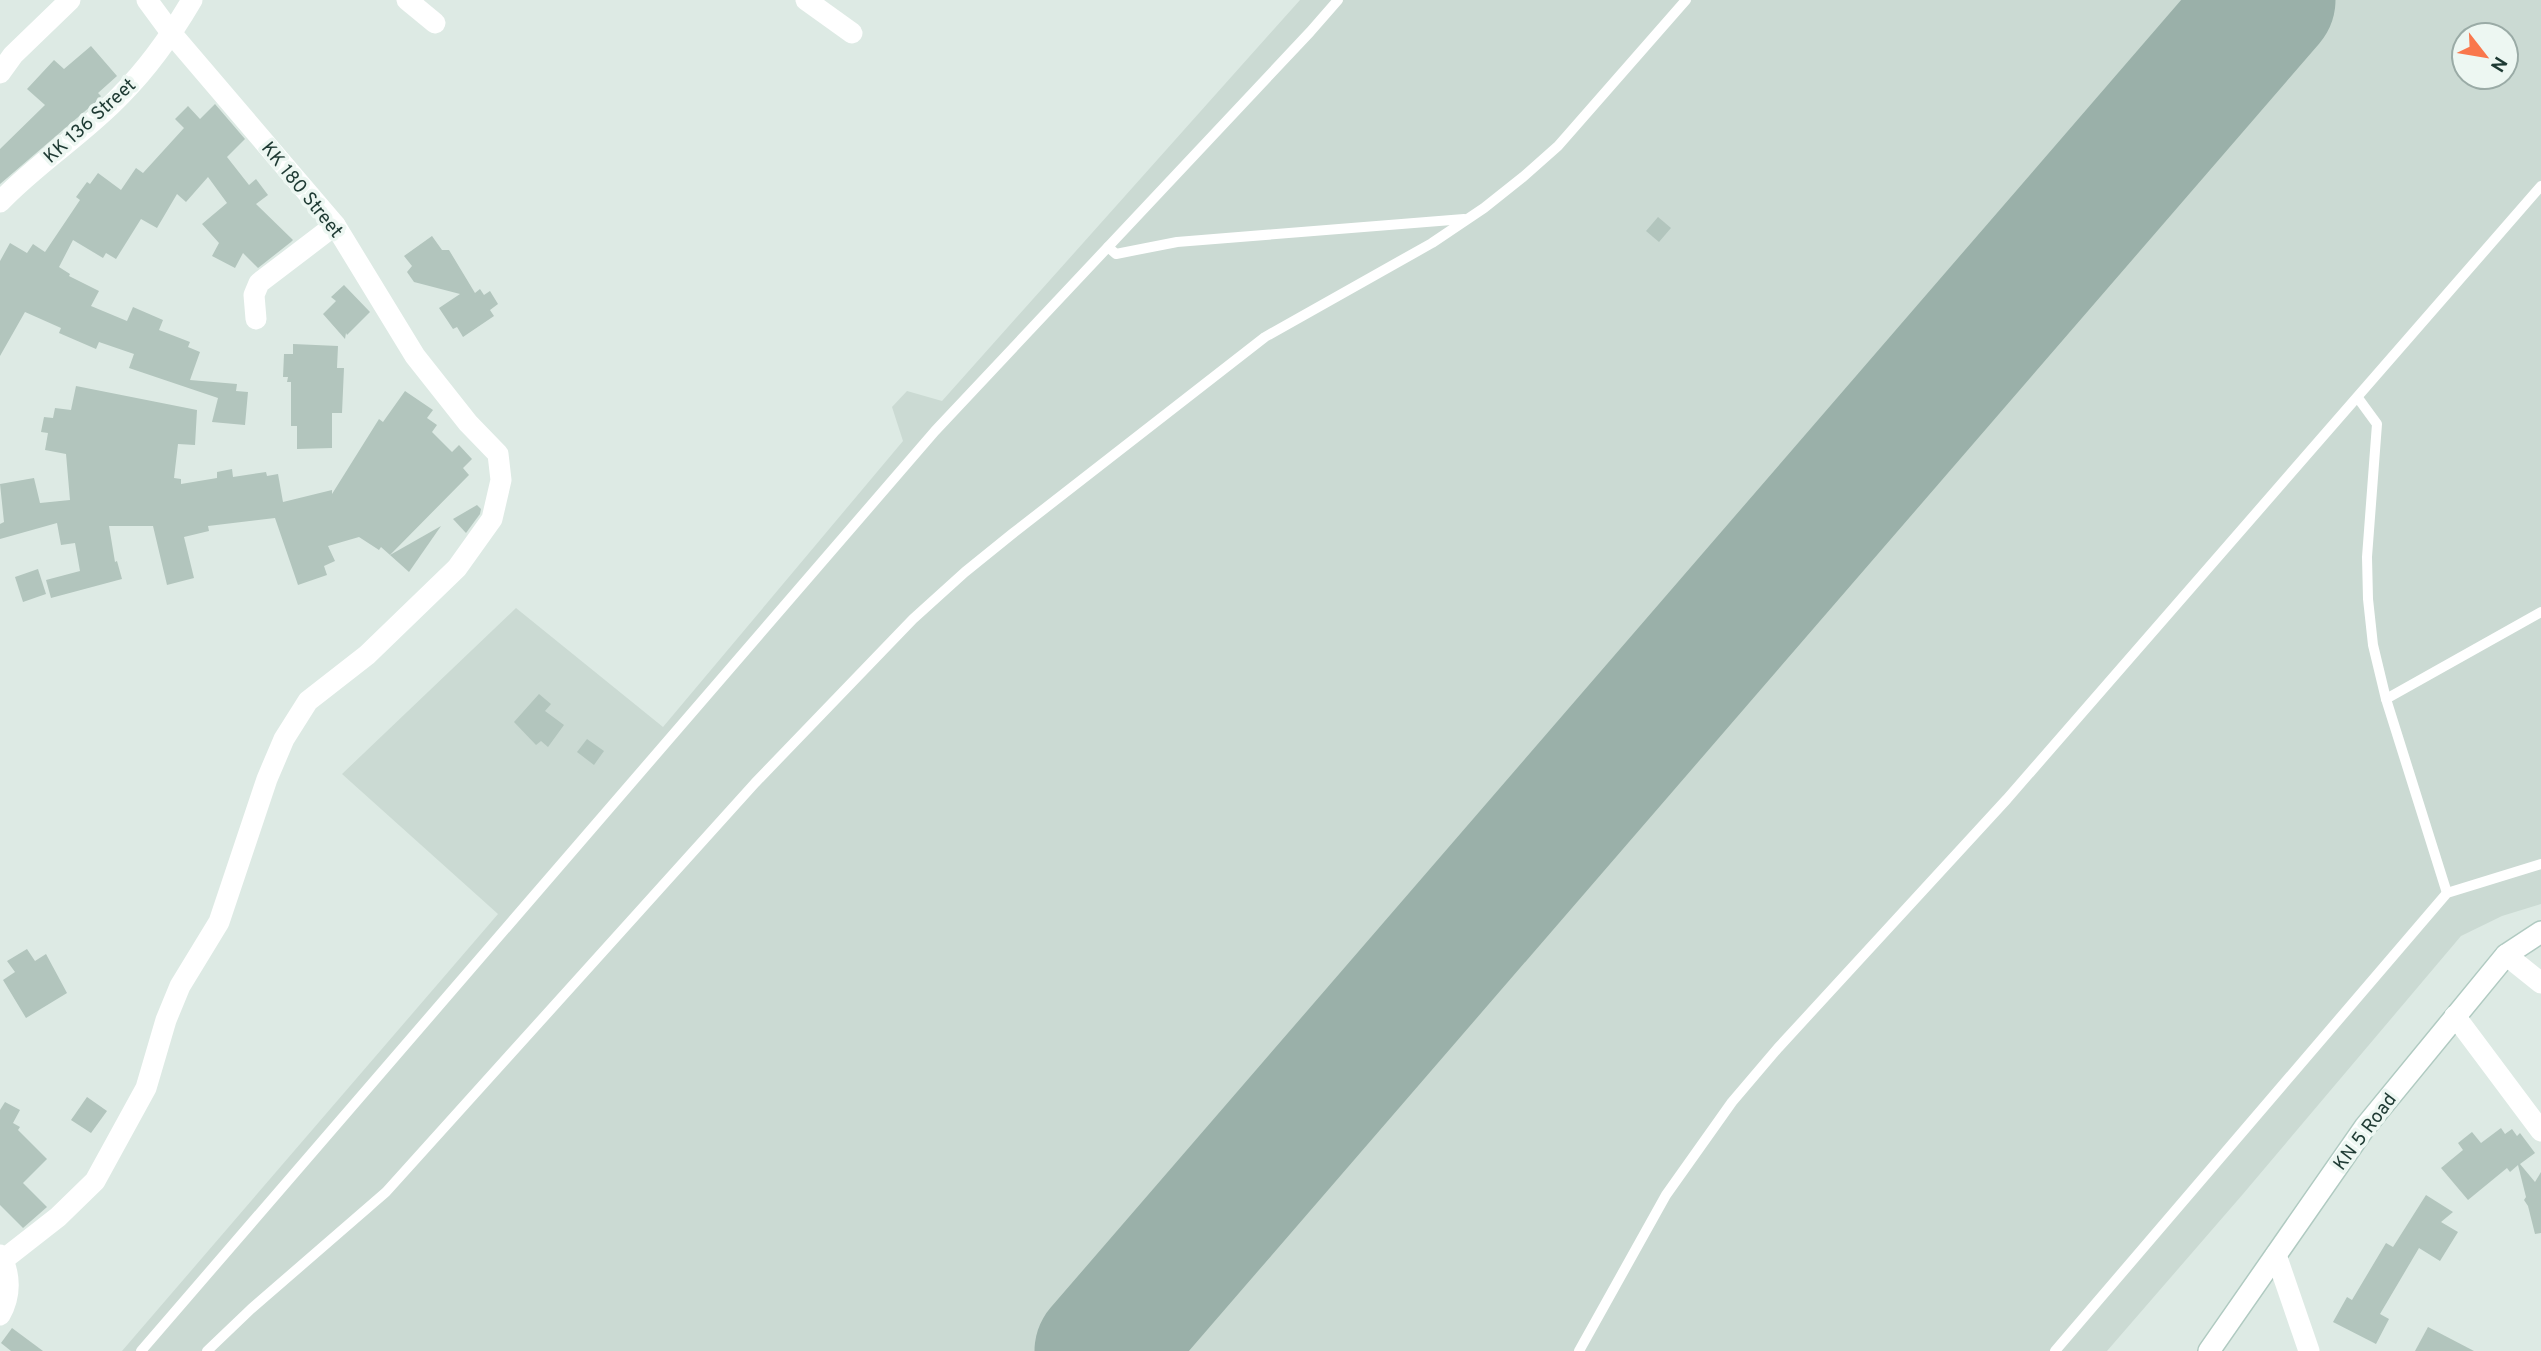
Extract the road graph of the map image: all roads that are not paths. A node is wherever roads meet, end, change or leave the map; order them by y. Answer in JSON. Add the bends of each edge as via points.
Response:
{"nodes":[{"id":1,"x":69,"y":0,"type":"edge"},
{"id":2,"x":146,"y":0,"type":"edge"},
{"id":3,"x":192,"y":0,"type":"edge"},
{"id":4,"x":407,"y":0,"type":"edge"},
{"id":5,"x":806,"y":0,"type":"edge"},
{"id":6,"x":1338,"y":0,"type":"edge"},
{"id":7,"x":1686,"y":0,"type":"edge"},
{"id":8,"x":435,"y":23,"type":"dead end"},
{"id":9,"x":852,"y":33,"type":"dead end"},
{"id":10,"x":172,"y":34,"type":"junction"},
{"id":11,"x":0,"y":73,"type":"edge"},
{"id":12,"x":2541,"y":186,"type":"edge"},
{"id":13,"x":0,"y":202,"type":"edge"},
{"id":14,"x":1467,"y":219,"type":"junction"},
{"id":15,"x":335,"y":225,"type":"junction"},
{"id":16,"x":1108,"y":247,"type":"junction"},
{"id":17,"x":256,"y":319,"type":"dead end"},
{"id":18,"x":2358,"y":398,"type":"junction"},
{"id":19,"x":2541,"y":612,"type":"edge"},
{"id":20,"x":2386,"y":699,"type":"junction"},
{"id":21,"x":2541,"y":864,"type":"edge"},
{"id":22,"x":2447,"y":893,"type":"junction"},
{"id":23,"x":2541,"y":932,"type":"edge"},
{"id":24,"x":2506,"y":955,"type":"junction"},
{"id":25,"x":2541,"y":983,"type":"edge"},
{"id":26,"x":2455,"y":1016,"type":"junction"},
{"id":27,"x":2541,"y":1131,"type":"edge"},
{"id":28,"x":2276,"y":1255,"type":"junction"},
{"id":29,"x":1,"y":1258,"type":"edge"},
{"id":30,"x":0,"y":1315,"type":"edge"},
{"id":31,"x":141,"y":1351,"type":"edge"},
{"id":32,"x":207,"y":1351,"type":"edge"},
{"id":33,"x":1579,"y":1351,"type":"edge"},
{"id":34,"x":2055,"y":1351,"type":"edge"},
{"id":35,"x":2209,"y":1351,"type":"edge"},
{"id":36,"x":2309,"y":1351,"type":"edge"}],
"edges":[{"from":1,"to":11,"type":"street"},
{"from":2,"to":10,"type":"street","name":"KK 180 Street"},
{"from":3,"to":10,"type":"street","name":"KK 136 Street"},
{"from":4,"to":8,"type":"street"},
{"from":5,"to":9,"type":"street"},
{"from":6,"to":16,"type":"lane"},
{"from":7,"to":14,"type":"lane","via":[[1558,146]]},
{"from":10,"to":13,"type":"street","name":"KK 136 Street","via":[[121,96]]},
{"from":10,"to":15,"type":"street","name":"KK 180 Street"},
{"from":12,"to":18,"type":"lane"},
{"from":14,"to":16,"type":"lane","via":[[1177,242],[1116,254]]},
{"from":14,"to":32,"type":"lane","via":[[1433,243],[1265,337],[965,572],[913,619],[755,783],[386,1192]]},
{"from":15,"to":17,"type":"street","via":[[259,283],[254,295]]},
{"from":15,"to":29,"type":"street","name":"KK 180 Street","via":[[415,356],[498,454],[501,480],[492,519],[457,568],[367,655],[308,701],[284,739],[267,779],[219,922],[180,986],[145,1088],[95,1181],[58,1217]]},
{"from":16,"to":31,"type":"lane","via":[[935,431]]},
{"from":18,"to":20,"type":"lane","via":[[2377,424],[2368,599]]},
{"from":18,"to":33,"type":"lane","via":[[2007,799],[1732,1102],[1666,1195]]},
{"from":19,"to":20,"type":"lane"},
{"from":20,"to":22,"type":"lane"},
{"from":21,"to":22,"type":"lane"},
{"from":22,"to":34,"type":"lane"},
{"from":23,"to":24,"type":"street","name":"KN 5 Road"},
{"from":24,"to":25,"type":"street"},
{"from":24,"to":26,"type":"street","name":"KN 5 Road"},
{"from":26,"to":27,"type":"street"},
{"from":26,"to":28,"type":"street","name":"KN 5 Road","via":[[2365,1127]]},
{"from":28,"to":35,"type":"street","name":"KN 5 Road"},
{"from":28,"to":36,"type":"street"},
{"from":29,"to":30,"type":"street","via":[[9,1283]]}]}
